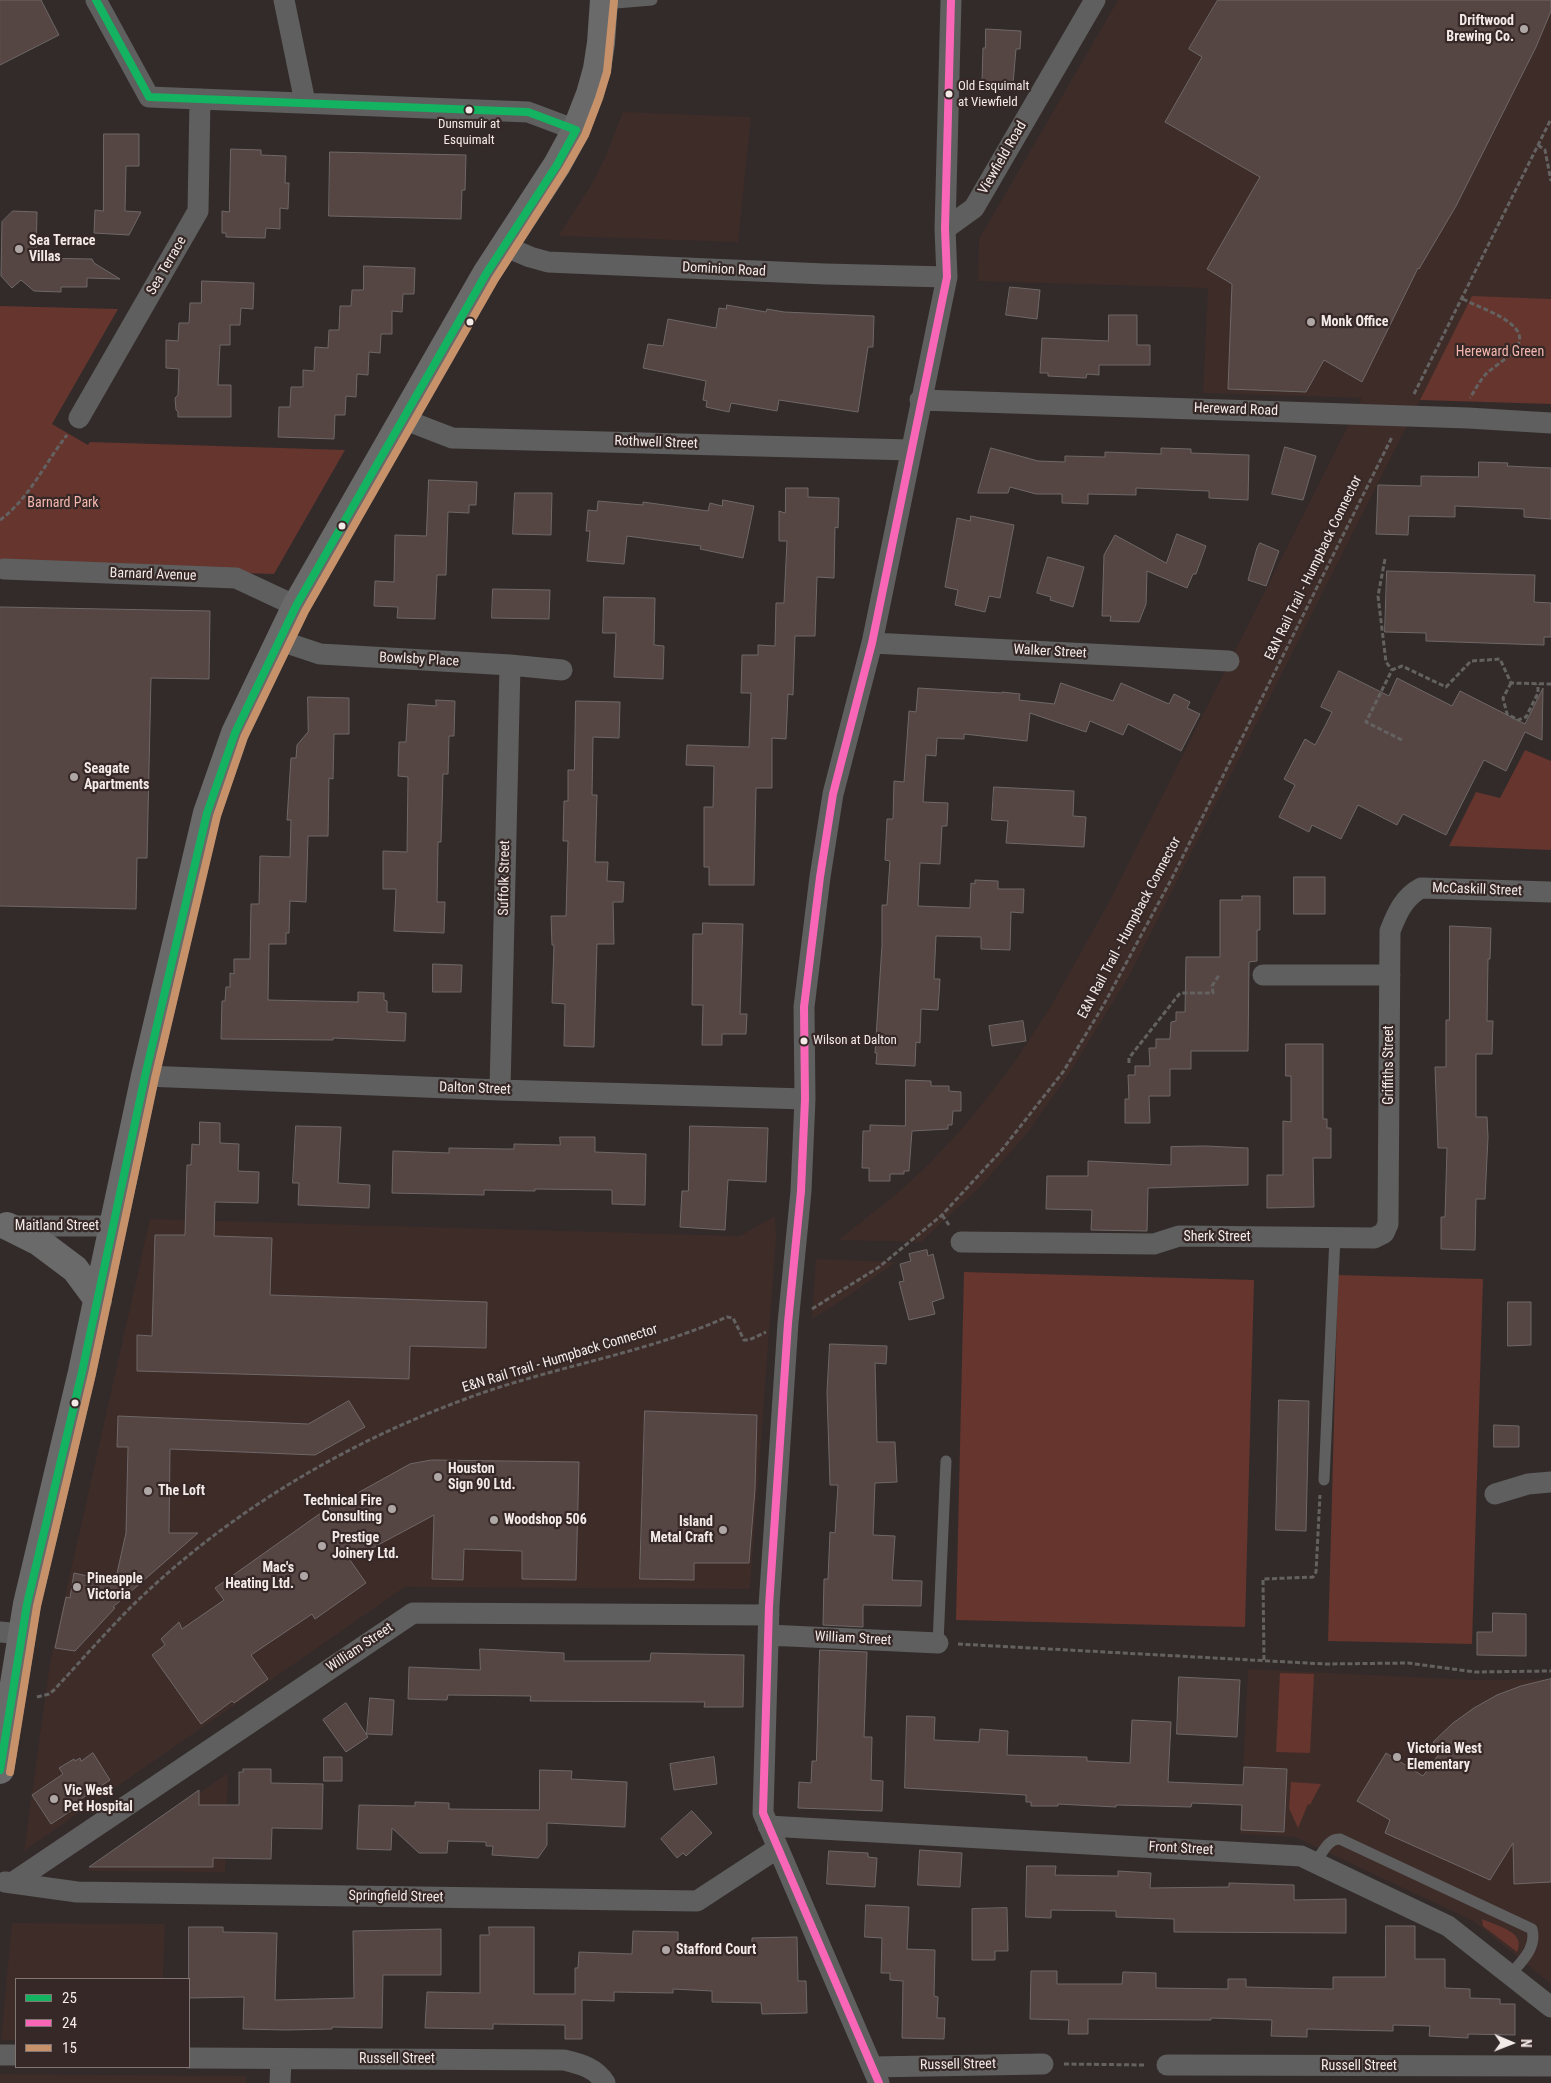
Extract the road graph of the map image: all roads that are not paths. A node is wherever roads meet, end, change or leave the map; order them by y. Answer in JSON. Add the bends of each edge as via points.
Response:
{"nodes":[{"id":1,"x":96,"y":0,"type":"edge"},
{"id":2,"x":284,"y":0,"type":"edge"},
{"id":3,"x":652,"y":0,"type":"edge"},
{"id":4,"x":951,"y":0,"type":"edge"},
{"id":5,"x":1095,"y":0,"type":"edge"},
{"id":6,"x":604,"y":2,"type":"edge"},
{"id":7,"x":200,"y":99,"type":"junction"},
{"id":8,"x":305,"y":102,"type":"junction"},
{"id":9,"x":576,"y":130,"type":"junction"},
{"id":10,"x":945,"y":229,"type":"junction"},
{"id":11,"x":504,"y":246,"type":"junction"},
{"id":12,"x":947,"y":277,"type":"junction"},
{"id":13,"x":920,"y":400,"type":"junction"},
{"id":14,"x":79,"y":418,"type":"road end"},
{"id":15,"x":403,"y":419,"type":"junction"},
{"id":16,"x":1551,"y":423,"type":"edge"},
{"id":17,"x":911,"y":450,"type":"junction"},
{"id":18,"x":4,"y":570,"type":"dead end"},
{"id":19,"x":296,"y":606,"type":"junction"},
{"id":20,"x":278,"y":640,"type":"junction"},
{"id":21,"x":872,"y":643,"type":"junction"},
{"id":22,"x":1229,"y":661,"type":"dead end"},
{"id":23,"x":510,"y":665,"type":"junction"},
{"id":24,"x":562,"y":670,"type":"dead end"},
{"id":25,"x":1551,"y":892,"type":"edge"},
{"id":26,"x":1406,"y":899,"type":"joint"},
{"id":27,"x":1263,"y":975,"type":"dead end"},
{"id":28,"x":1390,"y":976,"type":"junction"},
{"id":29,"x":145,"y":1076,"type":"junction"},
{"id":30,"x":500,"y":1090,"type":"junction"},
{"id":31,"x":805,"y":1099,"type":"junction"},
{"id":32,"x":3,"y":1226,"type":"edge"},
{"id":33,"x":114,"y":1226,"type":"junction"},
{"id":34,"x":1384,"y":1233,"type":"joint"},
{"id":35,"x":1335,"y":1237,"type":"junction"},
{"id":36,"x":961,"y":1242,"type":"dead end"},
{"id":37,"x":98,"y":1300,"type":"junction"},
{"id":38,"x":946,"y":1461,"type":"dead end"},
{"id":39,"x":1324,"y":1480,"type":"road end"},
{"id":40,"x":1551,"y":1482,"type":"edge"},
{"id":41,"x":1495,"y":1494,"type":"dead end"},
{"id":42,"x":769,"y":1625,"type":"junction"},
{"id":43,"x":11,"y":1633,"type":"edge"},
{"id":44,"x":938,"y":1643,"type":"joint"},
{"id":45,"x":0,"y":1770,"type":"edge"},
{"id":46,"x":768,"y":1826,"type":"junction"},
{"id":47,"x":778,"y":1848,"type":"junction"},
{"id":48,"x":1316,"y":1863,"type":"junction"},
{"id":49,"x":6,"y":1882,"type":"edge"},
{"id":50,"x":1510,"y":1975,"type":"junction"},
{"id":51,"x":1551,"y":2007,"type":"edge"},
{"id":52,"x":0,"y":2055,"type":"edge"},
{"id":53,"x":15,"y":2055,"type":"edge"},
{"id":54,"x":190,"y":2058,"type":"edge"},
{"id":55,"x":281,"y":2059,"type":"junction"},
{"id":56,"x":1043,"y":2064,"type":"road end"},
{"id":57,"x":1167,"y":2065,"type":"road end"},
{"id":58,"x":1551,"y":2066,"type":"edge"},
{"id":59,"x":876,"y":2075,"type":"edge"},
{"id":60,"x":1236,"y":2075,"type":"edge"},
{"id":61,"x":603,"y":2080,"type":"edge"},
{"id":62,"x":280,"y":2083,"type":"edge"}],
"edges":[{"from":1,"to":7,"type":"street","via":[[149,97]]},
{"from":2,"to":8,"type":"street"},
{"from":3,"to":6,"type":"lane"},
{"from":4,"to":10,"type":"street"},
{"from":5,"to":10,"type":"street","name":"Viewfield Road","via":[[974,208]]},
{"from":6,"to":9,"type":"main road","via":[[597,69]]},
{"from":7,"to":8,"type":"street"},
{"from":7,"to":14,"type":"street","name":"Sea Terrace","via":[[198,211]]},
{"from":8,"to":9,"type":"street","via":[[528,112]]},
{"from":9,"to":11,"type":"main road"},
{"from":10,"to":12,"type":"street"},
{"from":11,"to":12,"type":"street","name":"Dominion Road","via":[[548,262]]},
{"from":11,"to":15,"type":"main road"},
{"from":12,"to":13,"type":"street"},
{"from":13,"to":16,"type":"street","name":"Hereward Road"},
{"from":13,"to":17,"type":"street"},
{"from":15,"to":17,"type":"street","name":"Rothwell Street","via":[[452,438]]},
{"from":15,"to":19,"type":"main road"},
{"from":17,"to":21,"type":"street"},
{"from":18,"to":19,"type":"street","name":"Barnard Avenue","via":[[236,578]]},
{"from":19,"to":20,"type":"main road"},
{"from":20,"to":23,"type":"street","name":"Bowlsby Place","via":[[320,654]]},
{"from":20,"to":29,"type":"main road","via":[[235,733],[207,813]]},
{"from":21,"to":22,"type":"street","name":"Walker Street"},
{"from":21,"to":31,"type":"street","via":[[833,794],[820,876],[804,1007]]},
{"from":23,"to":24,"type":"street","name":"Bowlsby Place"},
{"from":23,"to":30,"type":"street","name":"Suffolk Street"},
{"from":25,"to":26,"type":"street","name":"McCaskill Street","via":[[1421,888]]},
{"from":26,"to":28,"type":"street","name":"Griffiths Street","via":[[1390,931]]},
{"from":27,"to":28,"type":"street"},
{"from":28,"to":34,"type":"street","name":"Griffiths Street","via":[[1388,1224]]},
{"from":29,"to":30,"type":"street","name":"Dalton Street"},
{"from":29,"to":33,"type":"main road"},
{"from":30,"to":31,"type":"street","name":"Dalton Street"},
{"from":31,"to":42,"type":"street"},
{"from":32,"to":33,"type":"street","name":"Maitland Street"},
{"from":32,"to":37,"type":"main road","via":[[39,1242],[75,1269]]},
{"from":33,"to":37,"type":"main road"},
{"from":34,"to":35,"type":"street","name":"Sherk Street","via":[[1374,1238]]},
{"from":35,"to":36,"type":"street","name":"Sherk Street","via":[[1179,1236],[1154,1244]]},
{"from":35,"to":39,"type":"lane"},
{"from":37,"to":43,"type":"main road"},
{"from":38,"to":44,"type":"lane"},
{"from":40,"to":41,"type":"street","via":[[1528,1484]]},
{"from":42,"to":44,"type":"street","name":"William Street"},
{"from":42,"to":46,"type":"street","via":[[763,1814]]},
{"from":42,"to":49,"type":"street","name":"William Street","via":[[413,1613]]},
{"from":43,"to":45,"type":"main road"},
{"from":46,"to":47,"type":"street"},
{"from":46,"to":48,"type":"street","name":"Front Street","via":[[1301,1856]]},
{"from":47,"to":49,"type":"street","name":"Springfield Street","via":[[697,1901],[77,1892]]},
{"from":47,"to":59,"type":"street"},
{"from":48,"to":50,"type":"street","name":"Front Street","via":[[1448,1926]]},
{"from":48,"to":50,"type":"lane","via":[[1330,1841],[1340,1838],[1532,1929],[1531,1950]]},
{"from":50,"to":51,"type":"street","name":"Front Street"},
{"from":52,"to":53,"type":"street"},
{"from":54,"to":55,"type":"street","name":"Russell Street"},
{"from":55,"to":61,"type":"street","name":"Russell Street","via":[[564,2060],[584,2065]]},
{"from":55,"to":62,"type":"street"},
{"from":56,"to":59,"type":"street","name":"Russell Street"},
{"from":57,"to":60,"type":"street","name":"Russell Street"},
{"from":58,"to":60,"type":"street","name":"Russell Street"}]}
